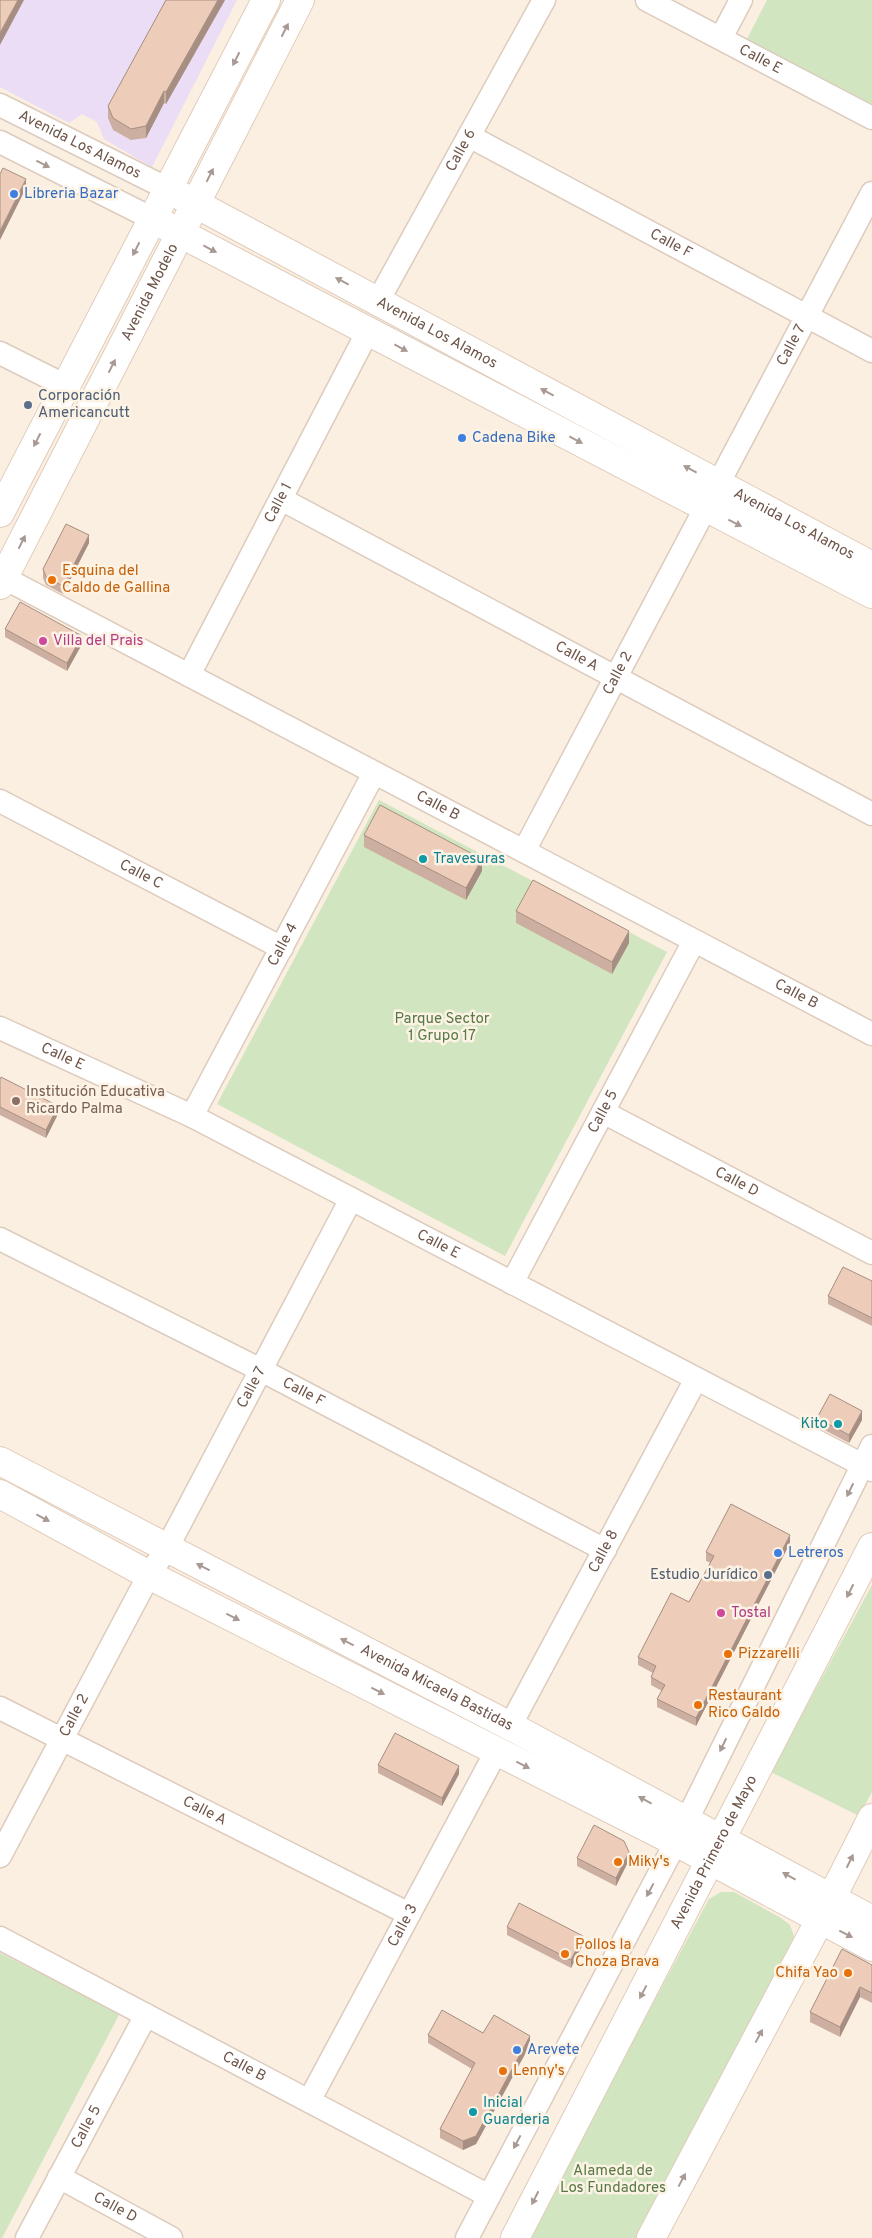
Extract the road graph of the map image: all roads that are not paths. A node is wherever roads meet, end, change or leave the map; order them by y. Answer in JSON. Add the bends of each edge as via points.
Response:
{"nodes":[{"id":1,"x":266,"y":0,"type":"edge"},
{"id":2,"x":300,"y":0,"type":"edge"},
{"id":3,"x":544,"y":0,"type":"edge"},
{"id":4,"x":647,"y":0,"type":"edge"},
{"id":5,"x":741,"y":0,"type":"edge"},
{"id":6,"x":721,"y":38,"type":"junction"},
{"id":7,"x":0,"y":105,"type":"edge"},
{"id":8,"x":872,"y":118,"type":"edge"},
{"id":9,"x":469,"y":136,"type":"junction"},
{"id":10,"x":0,"y":142,"type":"edge"},
{"id":11,"x":168,"y":189,"type":"junction"},
{"id":12,"x":872,"y":193,"type":"edge"},
{"id":13,"x":196,"y":203,"type":"junction"},
{"id":14,"x":151,"y":218,"type":"junction"},
{"id":15,"x":180,"y":233,"type":"junction"},
{"id":16,"x":378,"y":301,"type":"junction"},
{"id":17,"x":807,"y":316,"type":"junction"},
{"id":18,"x":368,"y":331,"type":"junction"},
{"id":19,"x":872,"y":351,"type":"edge"},
{"id":20,"x":0,"y":353,"type":"edge"},
{"id":21,"x":66,"y":386,"type":"junction"},
{"id":22,"x":712,"y":496,"type":"junction"},
{"id":23,"x":281,"y":499,"type":"junction"},
{"id":24,"x":0,"y":512,"type":"edge"},
{"id":25,"x":872,"y":566,"type":"edge"},
{"id":26,"x":2,"y":582,"type":"edge"},
{"id":27,"x":872,"y":594,"type":"edge"},
{"id":28,"x":189,"y":675,"type":"junction"},
{"id":29,"x":616,"y":678,"type":"junction"},
{"id":30,"x":374,"y":773,"type":"junction"},
{"id":31,"x":0,"y":801,"type":"edge"},
{"id":32,"x":872,"y":814,"type":"edge"},
{"id":33,"x":524,"y":851,"type":"junction"},
{"id":34,"x":694,"y":941,"type":"junction"},
{"id":35,"x":282,"y":948,"type":"junction"},
{"id":36,"x":869,"y":1026,"type":"edge"},
{"id":37,"x":1,"y":1031,"type":"edge"},
{"id":38,"x":603,"y":1112,"type":"junction"},
{"id":39,"x":192,"y":1116,"type":"junction"},
{"id":40,"x":351,"y":1199,"type":"junction"},
{"id":41,"x":0,"y":1239,"type":"edge"},
{"id":42,"x":872,"y":1253,"type":"edge"},
{"id":43,"x":512,"y":1283,"type":"junction"},
{"id":44,"x":261,"y":1370,"type":"junction"},
{"id":45,"x":696,"y":1379,"type":"junction"},
{"id":46,"x":869,"y":1460,"type":"edge"},
{"id":47,"x":0,"y":1461,"type":"edge"},
{"id":48,"x":0,"y":1494,"type":"edge"},
{"id":49,"x":872,"y":1547,"type":"edge"},
{"id":50,"x":167,"y":1548,"type":"junction"},
{"id":51,"x":605,"y":1550,"type":"junction"},
{"id":52,"x":150,"y":1575,"type":"junction"},
{"id":53,"x":0,"y":1708,"type":"edge"},
{"id":54,"x":510,"y":1726,"type":"junction"},
{"id":55,"x":62,"y":1739,"type":"junction"},
{"id":56,"x":496,"y":1752,"type":"junction"},
{"id":57,"x":872,"y":1818,"type":"edge"},
{"id":58,"x":680,"y":1832,"type":"junction"},
{"id":59,"x":716,"y":1850,"type":"junction"},
{"id":60,"x":0,"y":1856,"type":"edge"},
{"id":61,"x":826,"y":1910,"type":"junction"},
{"id":62,"x":409,"y":1914,"type":"junction"},
{"id":63,"x":872,"y":1920,"type":"edge"},
{"id":64,"x":0,"y":1938,"type":"edge"},
{"id":65,"x":872,"y":1947,"type":"edge"},
{"id":66,"x":146,"y":2015,"type":"junction"},
{"id":67,"x":309,"y":2101,"type":"junction"},
{"id":68,"x":59,"y":2177,"type":"junction"},
{"id":69,"x":489,"y":2196,"type":"junction"},
{"id":70,"x":27,"y":2238,"type":"edge"},
{"id":71,"x":171,"y":2238,"type":"edge"},
{"id":72,"x":467,"y":2238,"type":"edge"},
{"id":73,"x":514,"y":2238,"type":"edge"},
{"id":74,"x":651,"y":2238,"type":"edge"}],
"edges":[{"from":1,"to":11,"type":"street","one_way":true},
{"from":13,"to":2,"type":"street","name":"Avenida Modelo","one_way":true},
{"from":3,"to":9,"type":"street","name":"Calle 6"},
{"from":4,"to":6,"type":"street","name":"Calle E"},
{"from":5,"to":6,"type":"street"},
{"from":6,"to":8,"type":"street","name":"Calle E"},
{"from":7,"to":11,"type":"street","name":"Avenida Los Alamos"},
{"from":9,"to":16,"type":"street","name":"Calle 6"},
{"from":9,"to":17,"type":"street","name":"Calle F"},
{"from":10,"to":14,"type":"street","name":"Avenida Los Alamos","one_way":true},
{"from":11,"to":13,"type":"street","name":"Avenida Los Alamos"},
{"from":11,"to":14,"type":"street"},
{"from":12,"to":17,"type":"street","name":"Calle 7"},
{"from":13,"to":15,"type":"street","name":"Avenida Modelo"},
{"from":16,"to":13,"type":"street","name":"Avenida Los Alamos","one_way":true},
{"from":14,"to":15,"type":"street","name":"Avenida Los Alamos"},
{"from":14,"to":21,"type":"street","one_way":true},
{"from":15,"to":18,"type":"street","name":"Avenida Los Alamos","one_way":true},
{"from":26,"to":15,"type":"street","name":"Avenida Modelo","one_way":true},
{"from":22,"to":16,"type":"street","name":"Avenida Los Alamos","one_way":true},
{"from":17,"to":19,"type":"street","name":"Calle F"},
{"from":17,"to":22,"type":"street","name":"Calle 7"},
{"from":18,"to":22,"type":"street","name":"Avenida Los Alamos","one_way":true},
{"from":18,"to":23,"type":"street","name":"Calle 1"},
{"from":20,"to":21,"type":"street"},
{"from":21,"to":24,"type":"street","one_way":true},
{"from":22,"to":25,"type":"street","name":"Avenida Los Alamos"},
{"from":22,"to":27,"type":"street","name":"Avenida Los Alamos","one_way":true},
{"from":22,"to":29,"type":"street","name":"Calle 2"},
{"from":23,"to":28,"type":"street","name":"Calle 1"},
{"from":23,"to":29,"type":"street","name":"Calle A"},
{"from":26,"to":28,"type":"street","name":"Calle B"},
{"from":28,"to":30,"type":"street","name":"Calle B"},
{"from":29,"to":32,"type":"street","name":"Calle A"},
{"from":29,"to":33,"type":"street","name":"Calle 2"},
{"from":30,"to":33,"type":"street","name":"Calle B"},
{"from":30,"to":35,"type":"street","name":"Calle 4"},
{"from":31,"to":35,"type":"street","name":"Calle C"},
{"from":33,"to":34,"type":"street","name":"Calle B"},
{"from":34,"to":36,"type":"street","name":"Calle B"},
{"from":34,"to":38,"type":"street","name":"Calle 5"},
{"from":35,"to":39,"type":"street","name":"Calle 4"},
{"from":37,"to":39,"type":"street","name":"Calle E"},
{"from":38,"to":42,"type":"street","name":"Calle D"},
{"from":38,"to":43,"type":"street","name":"Calle 5"},
{"from":39,"to":40,"type":"street","name":"Calle E"},
{"from":40,"to":43,"type":"street","name":"Calle E"},
{"from":40,"to":44,"type":"street","name":"Calle 7"},
{"from":41,"to":44,"type":"street","name":"Calle F"},
{"from":43,"to":45,"type":"street","name":"Calle E"},
{"from":44,"to":50,"type":"street","name":"Calle 7"},
{"from":44,"to":51,"type":"street","name":"Calle F"},
{"from":45,"to":46,"type":"street","name":"Calle E"},
{"from":45,"to":51,"type":"street","name":"Calle 8"},
{"from":46,"to":58,"type":"street","one_way":true},
{"from":47,"to":50,"type":"street","name":"Avenida Micaela Bastidas"},
{"from":48,"to":52,"type":"street","name":"Avenida Micaela Bastidas","one_way":true},
{"from":49,"to":59,"type":"street","name":"Avenida Primero de Mayo","one_way":true},
{"from":50,"to":52,"type":"street","name":"Calle 7"},
{"from":54,"to":50,"type":"street","name":"Avenida Micaela Bastidas","one_way":true},
{"from":51,"to":54,"type":"street","name":"Calle 8"},
{"from":52,"to":55,"type":"street","name":"Calle 2"},
{"from":52,"to":56,"type":"street","name":"Avenida Micaela Bastidas","one_way":true},
{"from":53,"to":55,"type":"street","name":"Calle A"},
{"from":58,"to":54,"type":"street","name":"Avenida Micaela Bastidas","one_way":true},
{"from":55,"to":60,"type":"street","name":"Calle 2"},
{"from":55,"to":62,"type":"street","name":"Calle A"},
{"from":56,"to":58,"type":"street","name":"Avenida Micaela Bastidas","one_way":true},
{"from":56,"to":62,"type":"street","name":"Calle 3"},
{"from":61,"to":57,"type":"street","one_way":true},
{"from":58,"to":59,"type":"street","name":"Avenida Micaela Bastidas"},
{"from":58,"to":69,"type":"street","one_way":true},
{"from":59,"to":61,"type":"street","name":"Avenida Micaela Bastidas"},
{"from":59,"to":73,"type":"street","name":"Avenida Primero de Mayo","one_way":true},
{"from":61,"to":63,"type":"street","name":"Avenida Micaela Bastidas"},
{"from":61,"to":65,"type":"street","name":"Avenida Micaela Bastidas","one_way":true},
{"from":74,"to":61,"type":"street","one_way":true},
{"from":62,"to":67,"type":"street","name":"Calle 3"},
{"from":64,"to":66,"type":"street","name":"Calle B"},
{"from":66,"to":67,"type":"street","name":"Calle B"},
{"from":66,"to":68,"type":"street","name":"Calle 5"},
{"from":67,"to":69,"type":"street","name":"Calle B"},
{"from":68,"to":70,"type":"street","name":"Calle 5"},
{"from":68,"to":71,"type":"street","name":"Calle D"},
{"from":69,"to":72,"type":"street"}]}
